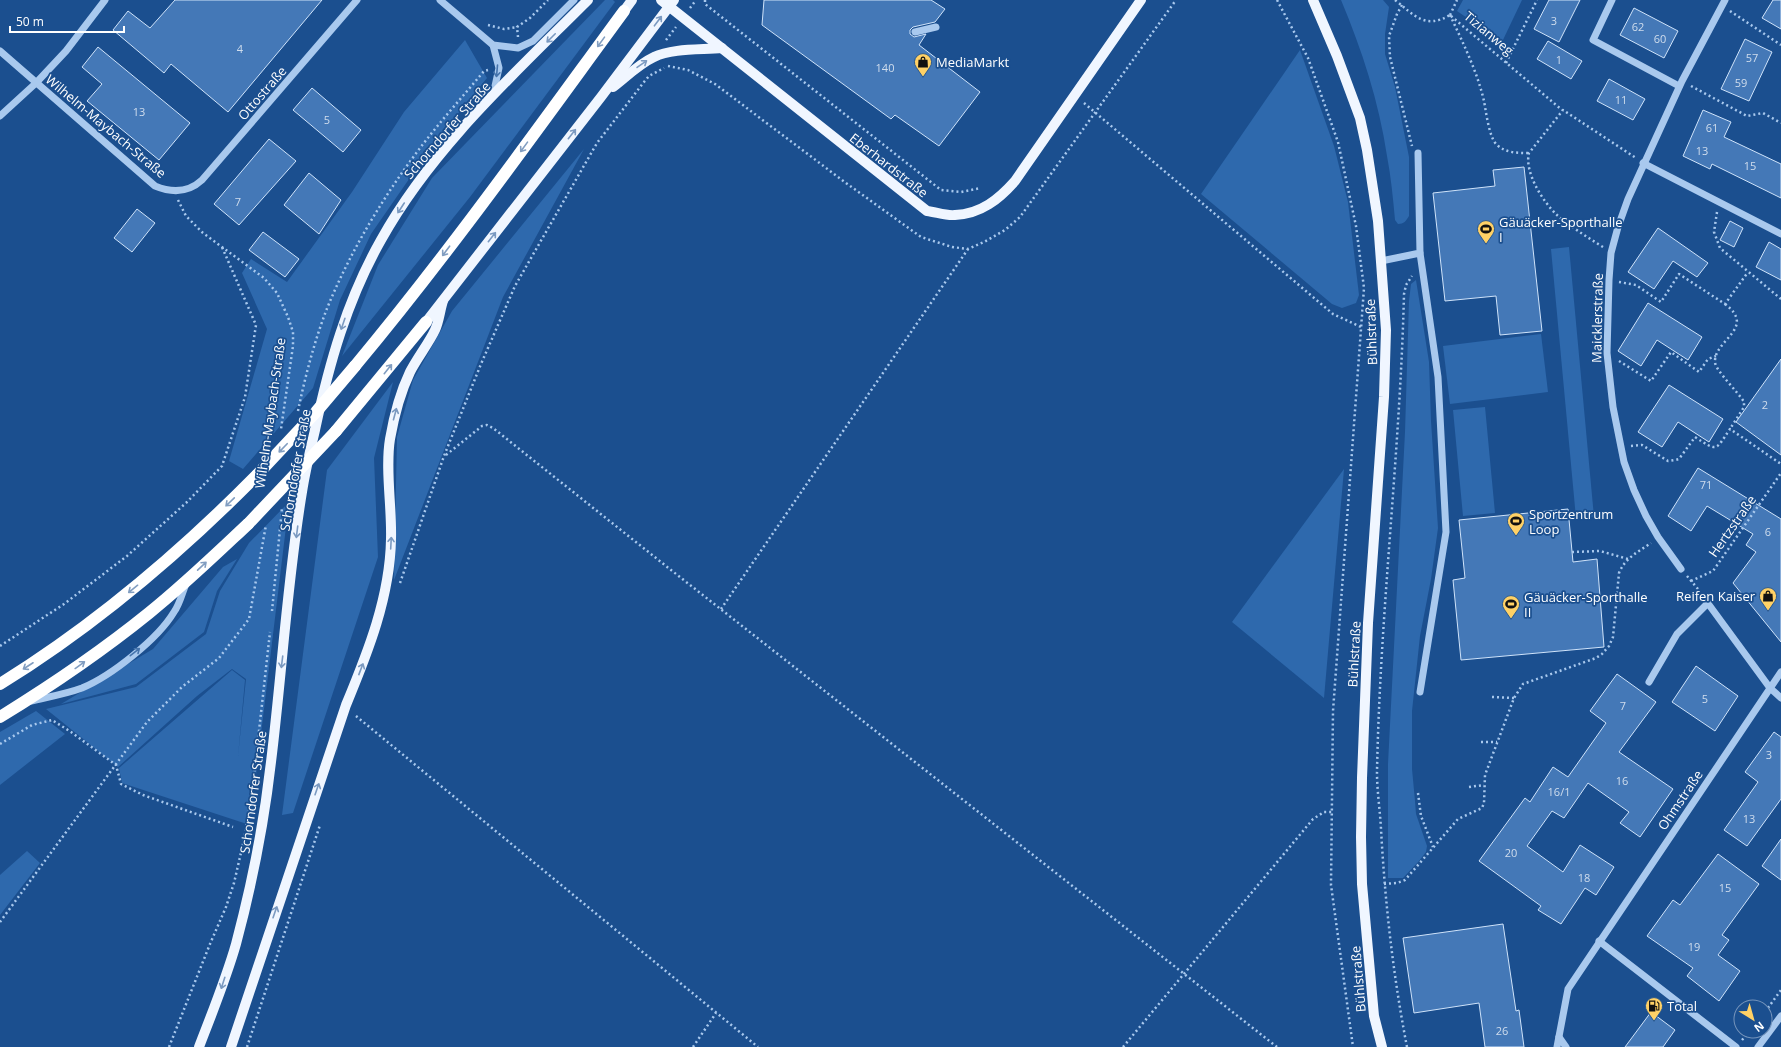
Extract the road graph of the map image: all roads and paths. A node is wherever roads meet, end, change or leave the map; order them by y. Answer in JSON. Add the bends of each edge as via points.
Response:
{"nodes":[{"id":1,"x":105,"y":0,"type":"edge"},
{"id":2,"x":358,"y":0,"type":"edge"},
{"id":3,"x":440,"y":0,"type":"edge"},
{"id":4,"x":548,"y":0,"type":"edge"},
{"id":5,"x":574,"y":0,"type":"edge"},
{"id":6,"x":588,"y":0,"type":"edge"},
{"id":7,"x":632,"y":0,"type":"edge"},
{"id":8,"x":661,"y":0,"type":"edge"},
{"id":9,"x":696,"y":0,"type":"edge"},
{"id":10,"x":705,"y":0,"type":"edge"},
{"id":11,"x":1141,"y":0,"type":"edge"},
{"id":12,"x":1176,"y":0,"type":"edge"},
{"id":13,"x":1277,"y":0,"type":"edge"},
{"id":14,"x":1313,"y":0,"type":"edge"},
{"id":15,"x":1395,"y":0,"type":"edge"},
{"id":16,"x":1457,"y":0,"type":"edge"},
{"id":17,"x":1537,"y":0,"type":"edge"},
{"id":18,"x":1612,"y":0,"type":"edge"},
{"id":19,"x":672,"y":3,"type":"edge"},
{"id":20,"x":1724,"y":3,"type":"edge"},
{"id":21,"x":1402,"y":6,"type":"junction"},
{"id":22,"x":624,"y":11,"type":"joint"},
{"id":23,"x":1450,"y":15,"type":"junction"},
{"id":24,"x":684,"y":17,"type":"junction"},
{"id":25,"x":484,"y":23,"type":"dead end"},
{"id":26,"x":517,"y":27,"type":"junction"},
{"id":27,"x":936,"y":27,"type":"dead end"},
{"id":28,"x":915,"y":32,"type":"dead end"},
{"id":29,"x":493,"y":45,"type":"junction"},
{"id":30,"x":1781,"y":46,"type":"edge"},
{"id":31,"x":518,"y":48,"type":"junction"},
{"id":32,"x":722,"y":48,"type":"junction"},
{"id":33,"x":0,"y":51,"type":"edge"},
{"id":34,"x":665,"y":53,"type":"junction"},
{"id":35,"x":1506,"y":63,"type":"junction"},
{"id":36,"x":668,"y":66,"type":"junction"},
{"id":37,"x":36,"y":83,"type":"junction"},
{"id":38,"x":1680,"y":83,"type":"junction"},
{"id":39,"x":1074,"y":96,"type":"junction"},
{"id":40,"x":492,"y":97,"type":"junction"},
{"id":41,"x":601,"y":97,"type":"junction"},
{"id":42,"x":1563,"y":110,"type":"junction"},
{"id":43,"x":1095,"y":112,"type":"junction"},
{"id":44,"x":0,"y":116,"type":"edge"},
{"id":45,"x":1781,"y":123,"type":"edge"},
{"id":46,"x":1416,"y":153,"type":"joint"},
{"id":47,"x":1529,"y":153,"type":"junction"},
{"id":48,"x":1643,"y":163,"type":"junction"},
{"id":49,"x":981,"y":188,"type":"dead end"},
{"id":50,"x":178,"y":191,"type":"junction"},
{"id":51,"x":1718,"y":202,"type":"junction"},
{"id":52,"x":1781,"y":234,"type":"edge"},
{"id":53,"x":222,"y":247,"type":"junction"},
{"id":54,"x":968,"y":249,"type":"junction"},
{"id":55,"x":1611,"y":252,"type":"junction"},
{"id":56,"x":1420,"y":253,"type":"junction"},
{"id":57,"x":1412,"y":254,"type":"junction"},
{"id":58,"x":1381,"y":261,"type":"junction"},
{"id":59,"x":1748,"y":272,"type":"junction"},
{"id":60,"x":1609,"y":280,"type":"junction"},
{"id":61,"x":1781,"y":299,"type":"edge"},
{"id":62,"x":443,"y":301,"type":"junction"},
{"id":63,"x":1725,"y":304,"type":"junction"},
{"id":64,"x":426,"y":322,"type":"joint"},
{"id":65,"x":1361,"y":327,"type":"junction"},
{"id":66,"x":1607,"y":353,"type":"junction"},
{"id":67,"x":1716,"y":356,"type":"junction"},
{"id":68,"x":1730,"y":429,"type":"junction"},
{"id":69,"x":281,"y":433,"type":"dead end"},
{"id":70,"x":1621,"y":448,"type":"junction"},
{"id":71,"x":1781,"y":464,"type":"edge"},
{"id":72,"x":1781,"y":474,"type":"edge"},
{"id":73,"x":282,"y":503,"type":"dead end"},
{"id":74,"x":267,"y":518,"type":"dead end"},
{"id":75,"x":1658,"y":537,"type":"junction"},
{"id":76,"x":1572,"y":552,"type":"dead end"},
{"id":77,"x":1628,"y":559,"type":"junction"},
{"id":78,"x":1681,"y":568,"type":"joint"},
{"id":79,"x":188,"y":580,"type":"junction"},
{"id":80,"x":1691,"y":582,"type":"junction"},
{"id":81,"x":1706,"y":600,"type":"junction"},
{"id":82,"x":721,"y":609,"type":"junction"},
{"id":83,"x":272,"y":618,"type":"dead end"},
{"id":84,"x":271,"y":626,"type":"dead end"},
{"id":85,"x":0,"y":646,"type":"edge"},
{"id":86,"x":1781,"y":672,"type":"edge"},
{"id":87,"x":1650,"y":682,"type":"dead end"},
{"id":88,"x":0,"y":684,"type":"edge"},
{"id":89,"x":1770,"y":688,"type":"junction"},
{"id":90,"x":1420,"y":692,"type":"dead end"},
{"id":91,"x":1492,"y":697,"type":"dead end"},
{"id":92,"x":1514,"y":698,"type":"junction"},
{"id":93,"x":1781,"y":698,"type":"edge"},
{"id":94,"x":25,"y":702,"type":"junction"},
{"id":95,"x":356,"y":716,"type":"dead end"},
{"id":96,"x":0,"y":717,"type":"edge"},
{"id":97,"x":1481,"y":742,"type":"dead end"},
{"id":98,"x":1497,"y":742,"type":"junction"},
{"id":99,"x":0,"y":744,"type":"edge"},
{"id":100,"x":116,"y":765,"type":"junction"},
{"id":101,"x":1484,"y":785,"type":"junction"},
{"id":102,"x":1469,"y":787,"type":"dead end"},
{"id":103,"x":1418,"y":793,"type":"dead end"},
{"id":104,"x":1332,"y":812,"type":"junction"},
{"id":105,"x":233,"y":828,"type":"dead end"},
{"id":106,"x":1433,"y":847,"type":"junction"},
{"id":107,"x":1384,"y":884,"type":"junction"},
{"id":108,"x":0,"y":922,"type":"edge"},
{"id":109,"x":1600,"y":941,"type":"junction"},
{"id":110,"x":1183,"y":973,"type":"junction"},
{"id":111,"x":1781,"y":990,"type":"edge"},
{"id":112,"x":1773,"y":1001,"type":"edge"},
{"id":113,"x":716,"y":1013,"type":"junction"},
{"id":114,"x":1781,"y":1016,"type":"edge"},
{"id":115,"x":1560,"y":1037,"type":"junction"},
{"id":116,"x":169,"y":1047,"type":"edge"},
{"id":117,"x":199,"y":1047,"type":"edge"},
{"id":118,"x":231,"y":1047,"type":"edge"},
{"id":119,"x":693,"y":1047,"type":"edge"},
{"id":120,"x":758,"y":1047,"type":"edge"},
{"id":121,"x":1123,"y":1047,"type":"edge"},
{"id":122,"x":1277,"y":1047,"type":"edge"},
{"id":123,"x":1353,"y":1047,"type":"edge"},
{"id":124,"x":1382,"y":1047,"type":"edge"},
{"id":125,"x":1407,"y":1047,"type":"edge"},
{"id":126,"x":1557,"y":1047,"type":"edge"},
{"id":127,"x":1566,"y":1047,"type":"edge"},
{"id":128,"x":1736,"y":1047,"type":"edge"},
{"id":129,"x":1758,"y":1047,"type":"edge"}],
"edges":[{"from":1,"to":37,"type":"street"},
{"from":2,"to":50,"type":"street","name":"Ottostraße","via":[[202,180],[190,188]]},
{"from":3,"to":29,"type":"street"},
{"from":4,"to":26,"type":"path"},
{"from":5,"to":31,"type":"street","via":[[533,41]]},
{"from":6,"to":40,"type":"main road","name":"Schorndorfer Straße","one_way":true},
{"from":7,"to":22,"type":"main road"},
{"from":8,"to":19,"type":"main road","name":"Eberhardstraße"},
{"from":9,"to":24,"type":"path"},
{"from":10,"to":49,"type":"path","via":[[705,4],[941,190],[961,192]]},
{"from":11,"to":39,"type":"main road","name":"Eberhardstraße"},
{"from":12,"to":43,"type":"path"},
{"from":13,"to":65,"type":"path","via":[[1308,58],[1338,142],[1356,226],[1364,288]]},
{"from":14,"to":58,"type":"main road","name":"Bühlstraße","via":[[1360,118],[1378,221]]},
{"from":15,"to":21,"type":"path","name":"Tizianweg"},
{"from":16,"to":23,"type":"path"},
{"from":17,"to":35,"type":"path"},
{"from":18,"to":38,"type":"street","via":[[1593,40]]},
{"from":19,"to":24,"type":"main road","name":"Eberhardstraße"},
{"from":41,"to":19,"type":"main road","one_way":true},
{"from":20,"to":30,"type":"path"},
{"from":20,"to":38,"type":"street","name":"Maicklerstraße"},
{"from":21,"to":23,"type":"path","name":"Tizianweg","via":[[1412,15],[1428,22],[1442,20]]},
{"from":21,"to":46,"type":"path","via":[[1389,36],[1390,57]]},
{"from":22,"to":88,"type":"highway","one_way":true,"bridge":true,"via":[[470,220],[395,317],[316,412],[204,528],[137,586],[70,637]]},
{"from":23,"to":35,"type":"path","name":"Tizianweg"},
{"from":23,"to":47,"type":"path","via":[[1471,61],[1496,144],[1510,152]]},
{"from":24,"to":32,"type":"main road","name":"Eberhardstraße"},
{"from":24,"to":34,"type":"path","via":[[664,43]]},
{"from":25,"to":26,"type":"path","via":[[504,29]]},
{"from":26,"to":31,"type":"path"},
{"from":27,"to":28,"type":"street"},
{"from":29,"to":31,"type":"street"},
{"from":29,"to":40,"type":"street","one_way":true,"via":[[499,68]]},
{"from":32,"to":34,"type":"main road"},
{"from":32,"to":39,"type":"main road","name":"Eberhardstraße","via":[[927,210],[954,216],[978,211],[999,198],[1015,181]]},
{"from":33,"to":37,"type":"street","name":"Wilhelm-Maybach-Straße"},
{"from":34,"to":36,"type":"path"},
{"from":41,"to":34,"type":"main road","one_way":true,"via":[[642,63]]},
{"from":35,"to":42,"type":"path","name":"Tizianweg"},
{"from":36,"to":54,"type":"path","via":[[688,70],[715,84],[921,237],[952,247]]},
{"from":36,"to":82,"type":"path","via":[[649,76],[644,82],[597,143],[564,198],[516,286],[444,456],[482,426],[493,428]]},
{"from":37,"to":44,"type":"street"},
{"from":37,"to":50,"type":"street","name":"Wilhelm-Maybach-Straße","via":[[155,186]]},
{"from":38,"to":45,"type":"path","via":[[1747,116],[1763,113]]},
{"from":38,"to":48,"type":"street","name":"Maicklerstraße"},
{"from":39,"to":43,"type":"path"},
{"from":40,"to":117,"type":"main road","name":"Schorndorfer Straße","one_way":true,"via":[[422,175],[394,217],[356,288],[328,371],[302,492],[259,847],[235,946]]},
{"from":62,"to":41,"type":"main road","one_way":true},
{"from":42,"to":47,"type":"path"},
{"from":42,"to":48,"type":"path","name":"Tizianweg"},
{"from":43,"to":54,"type":"path","via":[[1020,217],[1005,230]]},
{"from":43,"to":65,"type":"path","via":[[1333,314]]},
{"from":46,"to":56,"type":"street"},
{"from":47,"to":55,"type":"path","via":[[1527,160],[1532,179],[1556,214]]},
{"from":48,"to":51,"type":"street"},
{"from":48,"to":55,"type":"street","name":"Maicklerstraße"},
{"from":50,"to":53,"type":"path","name":"Wilhelm-Maybach-Straße","via":[[178,201],[186,216],[202,233]]},
{"from":51,"to":52,"type":"street"},
{"from":51,"to":59,"type":"path","via":[[1714,232],[1716,240],[1726,254]]},
{"from":53,"to":69,"type":"path","name":"Wilhelm-Maybach-Straße","via":[[264,278],[276,293],[290,322],[293,346]]},
{"from":53,"to":85,"type":"path","via":[[256,325],[245,397],[222,466],[187,502],[127,556],[64,604]]},
{"from":54,"to":82,"type":"path"},
{"from":55,"to":60,"type":"street","name":"Maicklerstraße"},
{"from":56,"to":57,"type":"street"},
{"from":56,"to":90,"type":"street","via":[[1438,377],[1446,532]]},
{"from":57,"to":58,"type":"street"},
{"from":57,"to":107,"type":"path","via":[[1413,274],[1404,294],[1402,368],[1377,773]]},
{"from":58,"to":124,"type":"main road","name":"Bühlstraße","via":[[1386,330],[1384,398],[1368,623],[1361,837],[1362,884],[1374,1016]]},
{"from":59,"to":61,"type":"path"},
{"from":59,"to":63,"type":"path"},
{"from":60,"to":63,"type":"path","via":[[1636,285],[1661,302],[1679,274]]},
{"from":60,"to":66,"type":"street","name":"Maicklerstraße"},
{"from":62,"to":64,"type":"main road"},
{"from":118,"to":62,"type":"main road","one_way":true,"via":[[386,590],[391,538],[390,441],[394,416],[409,373],[435,331]]},
{"from":63,"to":67,"type":"path","via":[[1733,310],[1737,323]]},
{"from":79,"to":64,"type":"highway","one_way":true,"bridge":true,"via":[[248,524],[336,431]]},
{"from":65,"to":104,"type":"path","via":[[1333,712]]},
{"from":66,"to":67,"type":"path","via":[[1652,381],[1671,352],[1699,372],[1708,359]]},
{"from":66,"to":70,"type":"street","name":"Maicklerstraße"},
{"from":67,"to":68,"type":"path","via":[[1716,366],[1744,402]]},
{"from":68,"to":70,"type":"path","via":[[1715,448],[1695,437],[1679,459],[1674,460],[1668,461],[1642,445]]},
{"from":68,"to":71,"type":"path"},
{"from":70,"to":75,"type":"street","name":"Maicklerstraße","via":[[1634,490]]},
{"from":72,"to":80,"type":"path","name":"Hertzstraße","via":[[1712,571]]},
{"from":73,"to":83,"type":"path"},
{"from":74,"to":100,"type":"path","via":[[249,619],[219,658],[182,687],[147,722]]},
{"from":75,"to":77,"type":"path"},
{"from":75,"to":78,"type":"street","name":"Maicklerstraße"},
{"from":76,"to":77,"type":"path","via":[[1600,551]]},
{"from":77,"to":92,"type":"path","via":[[1620,573],[1614,637],[1609,646],[1602,654],[1587,662],[1523,684]]},
{"from":78,"to":80,"type":"path"},
{"from":94,"to":79,"type":"highway","one_way":true,"via":[[112,642]]},
{"from":94,"to":79,"type":"street","one_way":true,"via":[[83,687],[123,662],[143,646],[175,612]]},
{"from":80,"to":81,"type":"path"},
{"from":81,"to":87,"type":"street","via":[[1677,634]]},
{"from":81,"to":89,"type":"street"},
{"from":82,"to":110,"type":"path"},
{"from":84,"to":116,"type":"path","via":[[252,794],[234,883]]},
{"from":86,"to":89,"type":"street","name":"Ohmstraße"},
{"from":89,"to":93,"type":"street"},
{"from":89,"to":109,"type":"street","name":"Ohmstraße"},
{"from":91,"to":92,"type":"path"},
{"from":92,"to":98,"type":"path"},
{"from":94,"to":96,"type":"highway"},
{"from":95,"to":113,"type":"path"},
{"from":97,"to":98,"type":"path"},
{"from":98,"to":101,"type":"path"},
{"from":99,"to":100,"type":"path","via":[[32,725],[52,720]]},
{"from":100,"to":105,"type":"path","via":[[121,784],[143,795]]},
{"from":100,"to":108,"type":"path"},
{"from":101,"to":102,"type":"path"},
{"from":101,"to":106,"type":"path","via":[[1482,808],[1458,819]]},
{"from":103,"to":106,"type":"path","via":[[1421,816]]},
{"from":104,"to":110,"type":"path","via":[[1324,812],[1313,819]]},
{"from":104,"to":123,"type":"path","via":[[1332,885]]},
{"from":106,"to":107,"type":"path","via":[[1405,880]]},
{"from":107,"to":125,"type":"path","via":[[1397,997]]},
{"from":109,"to":115,"type":"street","name":"Ohmstraße","via":[[1568,989]]},
{"from":109,"to":128,"type":"street"},
{"from":110,"to":121,"type":"path"},
{"from":110,"to":122,"type":"path"},
{"from":111,"to":112,"type":"path"},
{"from":113,"to":119,"type":"path"},
{"from":113,"to":120,"type":"path"},
{"from":114,"to":129,"type":"street"},
{"from":115,"to":126,"type":"street","name":"Ohmstraße"},
{"from":115,"to":127,"type":"street"}]}
